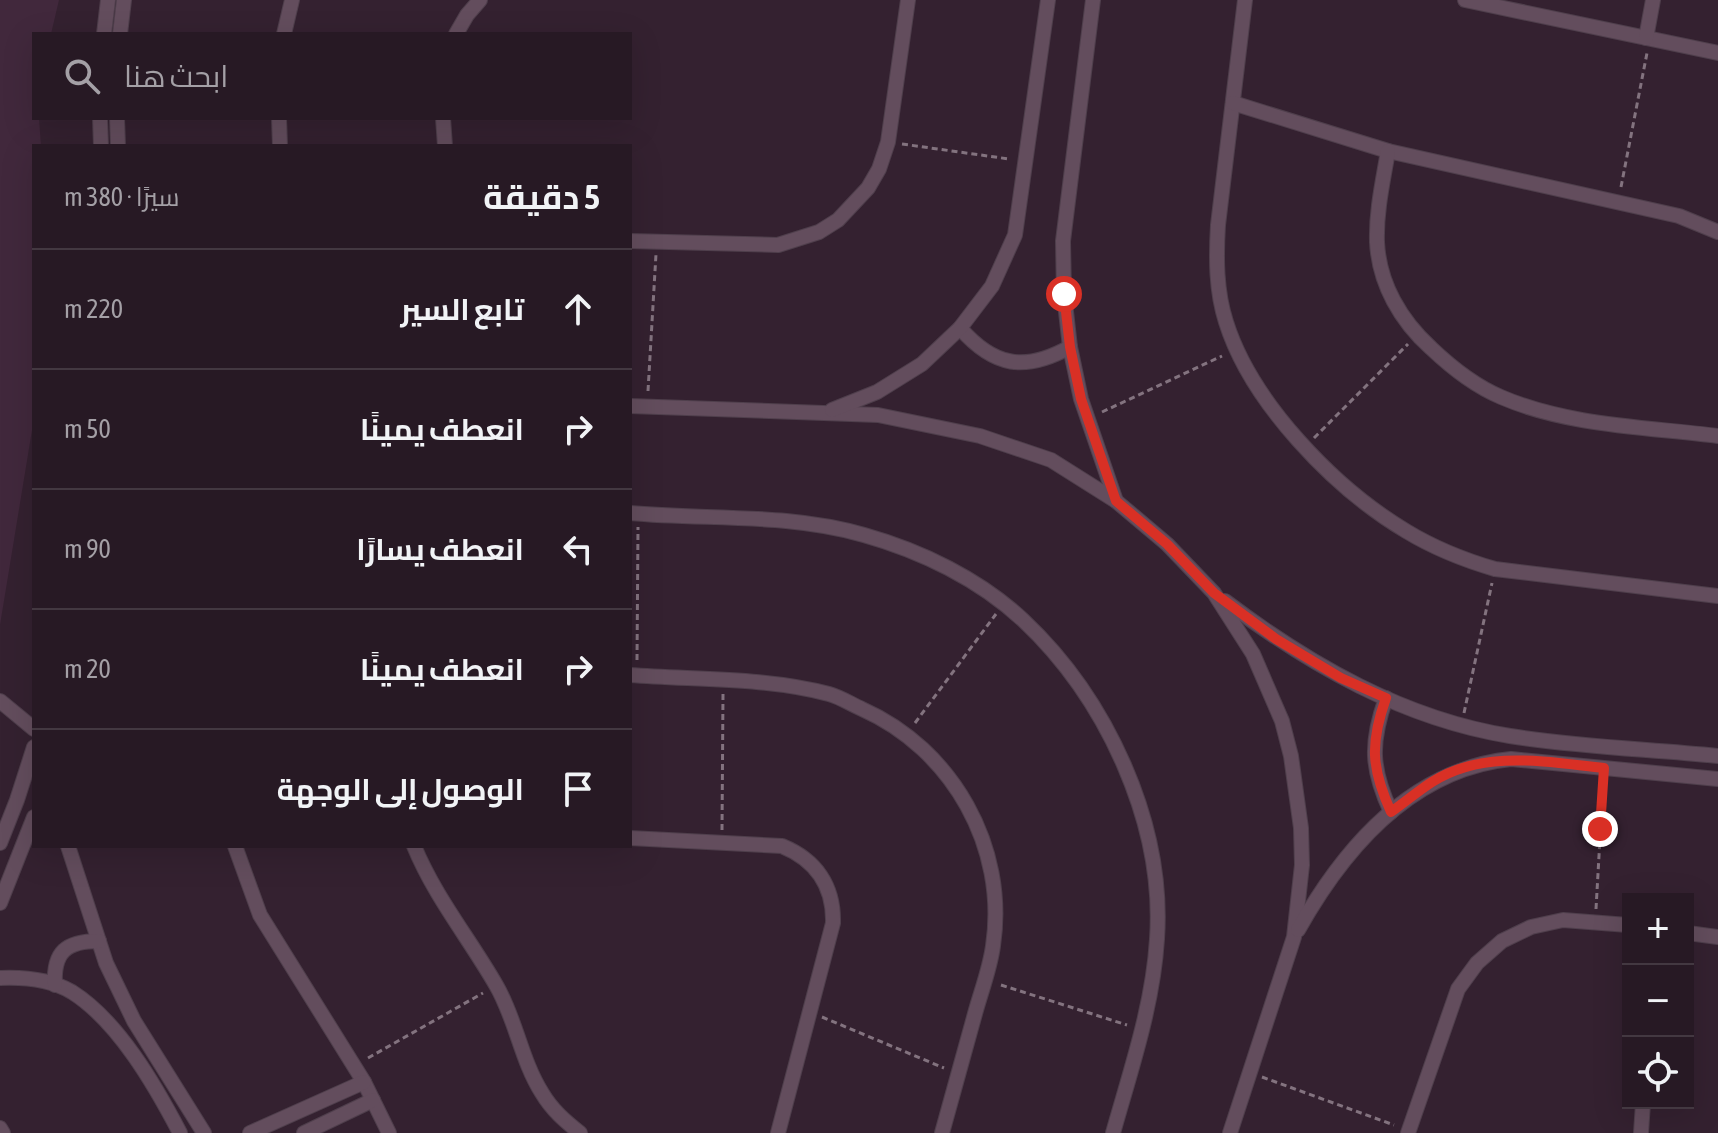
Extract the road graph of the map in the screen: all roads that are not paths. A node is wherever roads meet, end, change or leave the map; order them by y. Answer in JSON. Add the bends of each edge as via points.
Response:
{"nodes":[{"id":1,"x":108,"y":0,"type":"edge"},
{"id":2,"x":124,"y":0,"type":"edge"},
{"id":3,"x":292,"y":0,"type":"edge"},
{"id":4,"x":480,"y":0,"type":"edge"},
{"id":5,"x":908,"y":0,"type":"edge"},
{"id":6,"x":1048,"y":0,"type":"edge"},
{"id":7,"x":1093,"y":0,"type":"edge"},
{"id":8,"x":1245,"y":0,"type":"edge"},
{"id":9,"x":1465,"y":0,"type":"edge"},
{"id":10,"x":1653,"y":0,"type":"edge"},
{"id":11,"x":104,"y":32,"type":"edge"},
{"id":12,"x":120,"y":32,"type":"edge"},
{"id":13,"x":284,"y":32,"type":"edge"},
{"id":14,"x":457,"y":32,"type":"edge"},
{"id":15,"x":1648,"y":38,"type":"junction"},
{"id":16,"x":1718,"y":53,"type":"edge"},
{"id":17,"x":1233,"y":103,"type":"junction"},
{"id":18,"x":100,"y":120,"type":"edge"},
{"id":19,"x":117,"y":120,"type":"edge"},
{"id":20,"x":279,"y":120,"type":"edge"},
{"id":21,"x":443,"y":120,"type":"edge"},
{"id":22,"x":101,"y":144,"type":"edge"},
{"id":23,"x":118,"y":144,"type":"edge"},
{"id":24,"x":280,"y":144,"type":"edge"},
{"id":25,"x":445,"y":144,"type":"edge"},
{"id":26,"x":1388,"y":151,"type":"junction"},
{"id":27,"x":1718,"y":232,"type":"edge"},
{"id":28,"x":632,"y":241,"type":"edge"},
{"id":29,"x":960,"y":328,"type":"junction"},
{"id":30,"x":1070,"y":347,"type":"junction"},
{"id":31,"x":632,"y":406,"type":"edge"},
{"id":32,"x":828,"y":412,"type":"junction"},
{"id":33,"x":1718,"y":436,"type":"edge"},
{"id":34,"x":1116,"y":501,"type":"junction"},
{"id":35,"x":634,"y":513,"type":"edge"},
{"id":36,"x":1214,"y":593,"type":"junction"},
{"id":37,"x":1718,"y":596,"type":"edge"},
{"id":38,"x":633,"y":675,"type":"edge"},
{"id":39,"x":1386,"y":698,"type":"junction"},
{"id":40,"x":0,"y":701,"type":"edge"},
{"id":41,"x":32,"y":727,"type":"edge"},
{"id":42,"x":32,"y":753,"type":"edge"},
{"id":43,"x":1718,"y":756,"type":"edge"},
{"id":44,"x":1718,"y":779,"type":"edge"},
{"id":45,"x":1391,"y":812,"type":"junction"},
{"id":46,"x":32,"y":822,"type":"edge"},
{"id":47,"x":632,"y":838,"type":"edge"},
{"id":48,"x":0,"y":843,"type":"edge"},
{"id":49,"x":69,"y":848,"type":"edge"},
{"id":50,"x":236,"y":848,"type":"edge"},
{"id":51,"x":415,"y":848,"type":"edge"},
{"id":52,"x":0,"y":903,"type":"edge"},
{"id":53,"x":1622,"y":924,"type":"edge"},
{"id":54,"x":1694,"y":934,"type":"edge"},
{"id":55,"x":1294,"y":937,"type":"junction"},
{"id":56,"x":1718,"y":937,"type":"edge"},
{"id":57,"x":99,"y":941,"type":"junction"},
{"id":58,"x":0,"y":978,"type":"edge"},
{"id":59,"x":55,"y":985,"type":"junction"},
{"id":60,"x":364,"y":1082,"type":"junction"},
{"id":61,"x":373,"y":1100,"type":"junction"},
{"id":62,"x":1643,"y":1109,"type":"edge"},
{"id":63,"x":1408,"y":1132,"type":"edge"},
{"id":64,"x":180,"y":1133,"type":"edge"},
{"id":65,"x":204,"y":1133,"type":"edge"},
{"id":66,"x":250,"y":1133,"type":"edge"},
{"id":67,"x":304,"y":1133,"type":"edge"},
{"id":68,"x":389,"y":1133,"type":"edge"},
{"id":69,"x":580,"y":1133,"type":"edge"},
{"id":70,"x":778,"y":1133,"type":"edge"},
{"id":71,"x":942,"y":1133,"type":"edge"},
{"id":72,"x":1113,"y":1133,"type":"edge"},
{"id":73,"x":1230,"y":1133,"type":"edge"},
{"id":74,"x":1641,"y":1133,"type":"edge"}],
"edges":[{"from":1,"to":11,"type":"street"},
{"from":2,"to":12,"type":"street"},
{"from":3,"to":13,"type":"street"},
{"from":4,"to":14,"type":"street"},
{"from":5,"to":28,"type":"street","via":[[888,142],[868,188],[838,220],[778,245]]},
{"from":6,"to":29,"type":"street","via":[[1015,235],[992,286]]},
{"from":7,"to":30,"type":"street","via":[[1063,241]]},
{"from":8,"to":17,"type":"street"},
{"from":9,"to":15,"type":"street"},
{"from":10,"to":15,"type":"street"},
{"from":15,"to":16,"type":"street"},
{"from":17,"to":26,"type":"street"},
{"from":17,"to":37,"type":"street","via":[[1217,257],[1225,319],[1257,385],[1306,446],[1364,501],[1448,553],[1495,569]]},
{"from":18,"to":22,"type":"street"},
{"from":19,"to":23,"type":"street"},
{"from":20,"to":24,"type":"street"},
{"from":21,"to":25,"type":"street"},
{"from":26,"to":27,"type":"street","via":[[1679,216]]},
{"from":26,"to":33,"type":"street","via":[[1377,244],[1391,297],[1417,335],[1470,380],[1531,408]]},
{"from":29,"to":30,"type":"street","via":[[977,347],[999,359],[1048,359]]},
{"from":29,"to":32,"type":"street","via":[[922,364],[877,392]]},
{"from":30,"to":34,"type":"street"},
{"from":31,"to":32,"type":"street"},
{"from":32,"to":34,"type":"street","via":[[878,415],[980,436],[1051,460]]},
{"from":34,"to":36,"type":"street"},
{"from":35,"to":72,"type":"street","via":[[818,525],[905,548],[947,567],[1003,604],[1053,650],[1080,686],[1123,765],[1139,806],[1155,878],[1158,937],[1152,984]]},
{"from":36,"to":39,"type":"street","via":[[1276,639]]},
{"from":36,"to":55,"type":"street","via":[[1253,654],[1291,756],[1302,840]]},
{"from":38,"to":71,"type":"street","via":[[831,694],[907,734],[960,793],[991,866],[993,946]]},
{"from":39,"to":43,"type":"street","via":[[1511,736]]},
{"from":39,"to":45,"type":"street","via":[[1373,756],[1378,785]]},
{"from":40,"to":41,"type":"street"},
{"from":42,"to":48,"type":"street"},
{"from":44,"to":45,"type":"street","via":[[1511,759],[1482,762],[1434,780]]},
{"from":45,"to":55,"type":"street","via":[[1320,891]]},
{"from":46,"to":52,"type":"street"},
{"from":47,"to":70,"type":"street","via":[[765,843],[811,862],[825,882],[833,923]]},
{"from":49,"to":57,"type":"street"},
{"from":50,"to":60,"type":"street","via":[[260,915]]},
{"from":51,"to":69,"type":"street","via":[[444,906],[497,986],[541,1092]]},
{"from":53,"to":63,"type":"street","via":[[1563,920],[1531,927],[1502,941],[1477,963],[1458,989]]},
{"from":54,"to":56,"type":"street"},
{"from":55,"to":73,"type":"street"},
{"from":57,"to":59,"type":"street","via":[[79,942],[63,951],[56,962]]},
{"from":57,"to":65,"type":"street","via":[[134,1021]]},
{"from":58,"to":59,"type":"street","via":[[29,977]]},
{"from":59,"to":64,"type":"street","via":[[104,1018]]},
{"from":60,"to":61,"type":"street"},
{"from":60,"to":66,"type":"street"},
{"from":61,"to":67,"type":"street"},
{"from":61,"to":68,"type":"street"},
{"from":62,"to":74,"type":"street"}]}
